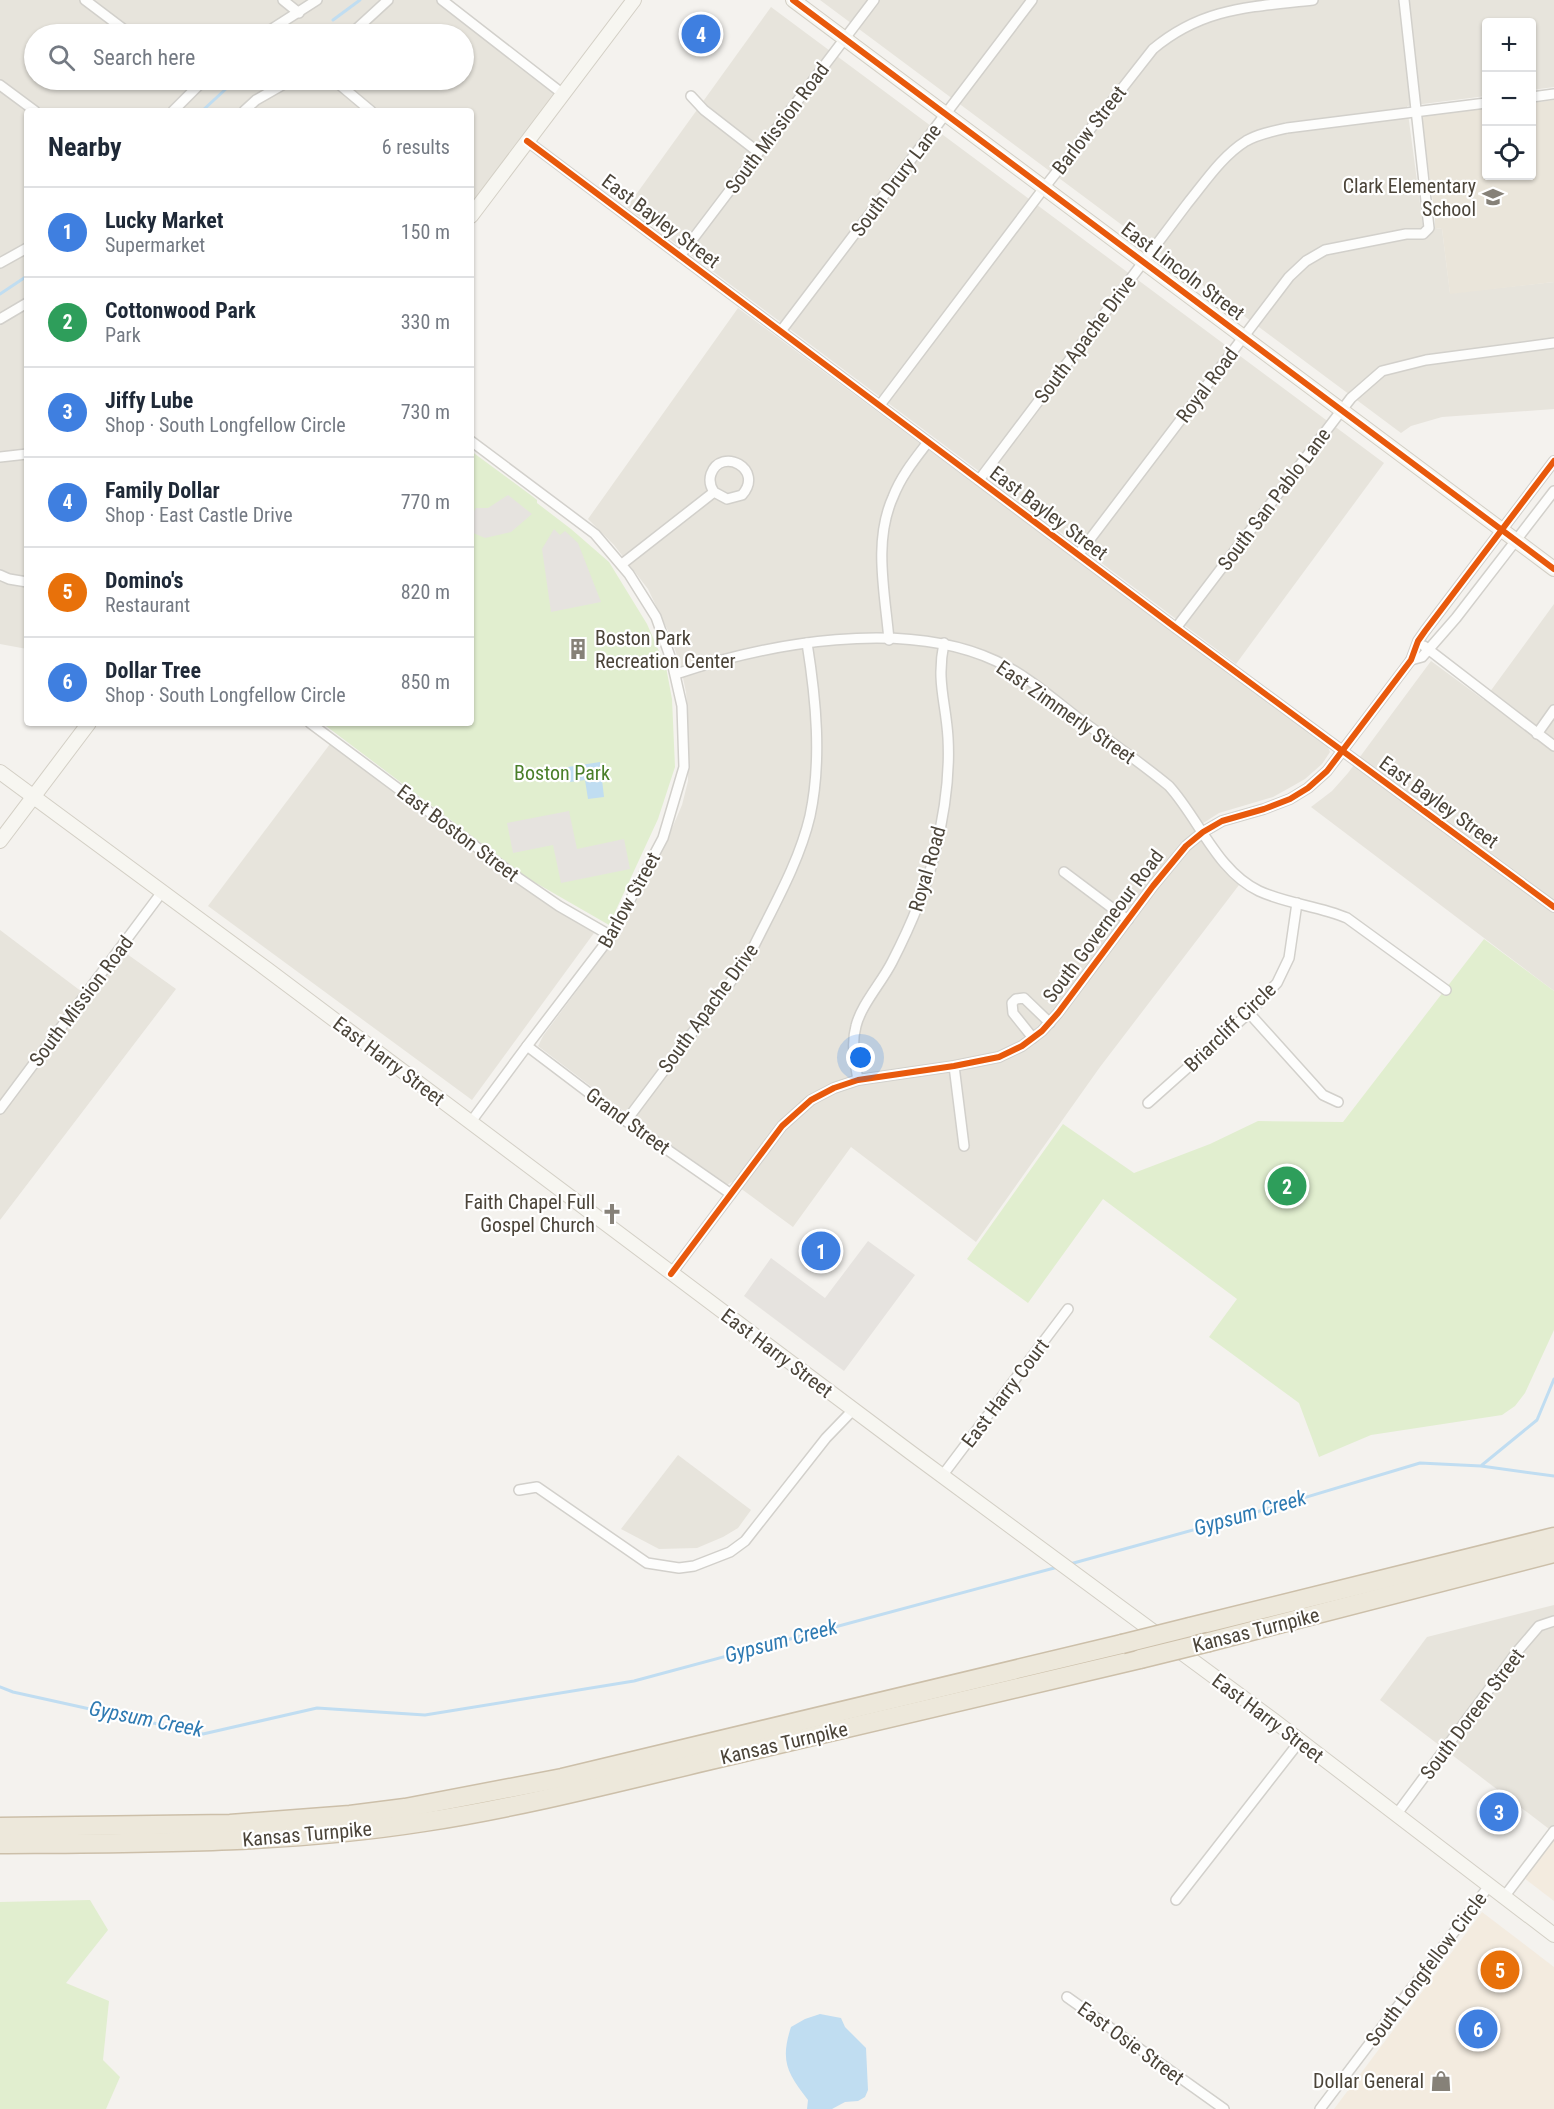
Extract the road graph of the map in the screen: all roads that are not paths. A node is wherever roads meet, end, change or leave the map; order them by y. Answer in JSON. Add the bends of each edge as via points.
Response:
{"nodes":[{"id":1,"x":85,"y":0,"type":"edge"},
{"id":2,"x":283,"y":0,"type":"edge"},
{"id":3,"x":317,"y":0,"type":"edge"},
{"id":4,"x":388,"y":0,"type":"edge"},
{"id":5,"x":442,"y":0,"type":"edge"},
{"id":6,"x":634,"y":0,"type":"edge"},
{"id":7,"x":793,"y":0,"type":"edge"},
{"id":8,"x":874,"y":0,"type":"edge"},
{"id":9,"x":1032,"y":0,"type":"edge"},
{"id":10,"x":1313,"y":0,"type":"edge"},
{"id":11,"x":1404,"y":0,"type":"edge"},
{"id":12,"x":299,"y":13,"type":"junction"},
{"id":13,"x":117,"y":24,"type":"edge"},
{"id":14,"x":281,"y":24,"type":"edge"},
{"id":15,"x":362,"y":24,"type":"edge"},
{"id":16,"x":473,"y":24,"type":"edge"},
{"id":17,"x":474,"y":25,"type":"edge"},
{"id":18,"x":845,"y":39,"type":"junction"},
{"id":19,"x":0,"y":85,"type":"edge"},
{"id":20,"x":190,"y":90,"type":"edge"},
{"id":21,"x":274,"y":90,"type":"edge"},
{"id":22,"x":346,"y":90,"type":"edge"},
{"id":23,"x":563,"y":94,"type":"junction"},
{"id":24,"x":1554,"y":94,"type":"edge"},
{"id":25,"x":691,"y":96,"type":"dead end"},
{"id":26,"x":1536,"y":96,"type":"edge"},
{"id":27,"x":1482,"y":104,"type":"edge"},
{"id":28,"x":30,"y":108,"type":"edge"},
{"id":29,"x":175,"y":108,"type":"edge"},
{"id":30,"x":247,"y":108,"type":"edge"},
{"id":31,"x":367,"y":108,"type":"edge"},
{"id":32,"x":1416,"y":112,"type":"junction"},
{"id":33,"x":945,"y":115,"type":"junction"},
{"id":34,"x":527,"y":141,"type":"junction"},
{"id":35,"x":758,"y":152,"type":"junction"},
{"id":36,"x":1044,"y":188,"type":"junction"},
{"id":37,"x":474,"y":212,"type":"edge"},
{"id":38,"x":24,"y":250,"type":"edge"},
{"id":39,"x":680,"y":256,"type":"junction"},
{"id":40,"x":0,"y":262,"type":"edge"},
{"id":41,"x":1143,"y":262,"type":"junction"},
{"id":42,"x":24,"y":305,"type":"edge"},
{"id":43,"x":0,"y":319,"type":"edge"},
{"id":44,"x":781,"y":332,"type":"junction"},
{"id":45,"x":1243,"y":337,"type":"junction"},
{"id":46,"x":1554,"y":343,"type":"edge"},
{"id":47,"x":880,"y":405,"type":"junction"},
{"id":48,"x":1341,"y":411,"type":"junction"},
{"id":49,"x":928,"y":442,"type":"junction"},
{"id":50,"x":474,"y":443,"type":"edge"},
{"id":51,"x":24,"y":454,"type":"edge"},
{"id":52,"x":0,"y":457,"type":"edge"},
{"id":53,"x":1554,"y":461,"type":"edge"},
{"id":54,"x":979,"y":480,"type":"junction"},
{"id":55,"x":1554,"y":491,"type":"edge"},
{"id":56,"x":714,"y":492,"type":"junction"},
{"id":57,"x":1502,"y":531,"type":"junction"},
{"id":58,"x":1515,"y":540,"type":"junction"},
{"id":59,"x":1078,"y":555,"type":"junction"},
{"id":60,"x":621,"y":564,"type":"junction"},
{"id":61,"x":1554,"y":569,"type":"edge"},
{"id":62,"x":0,"y":575,"type":"edge"},
{"id":63,"x":24,"y":582,"type":"edge"},
{"id":64,"x":1176,"y":628,"type":"junction"},
{"id":65,"x":889,"y":640,"type":"junction"},
{"id":66,"x":1418,"y":641,"type":"junction"},
{"id":67,"x":807,"y":643,"type":"junction"},
{"id":68,"x":944,"y":643,"type":"junction"},
{"id":69,"x":1428,"y":649,"type":"junction"},
{"id":70,"x":1411,"y":660,"type":"junction"},
{"id":71,"x":676,"y":674,"type":"junction"},
{"id":72,"x":1554,"y":710,"type":"edge"},
{"id":73,"x":87,"y":726,"type":"edge"},
{"id":74,"x":314,"y":726,"type":"edge"},
{"id":75,"x":1537,"y":734,"type":"junction"},
{"id":76,"x":1554,"y":747,"type":"edge"},
{"id":77,"x":1343,"y":753,"type":"junction"},
{"id":78,"x":0,"y":772,"type":"edge"},
{"id":79,"x":33,"y":797,"type":"junction"},
{"id":80,"x":1203,"y":832,"type":"junction"},
{"id":81,"x":0,"y":841,"type":"edge"},
{"id":82,"x":1064,"y":872,"type":"dead end"},
{"id":83,"x":162,"y":892,"type":"junction"},
{"id":84,"x":1297,"y":903,"type":"junction"},
{"id":85,"x":1554,"y":907,"type":"edge"},
{"id":86,"x":1128,"y":920,"type":"junction"},
{"id":87,"x":611,"y":936,"type":"junction"},
{"id":88,"x":1446,"y":990,"type":"dead end"},
{"id":89,"x":1249,"y":1012,"type":"junction"},
{"id":90,"x":1050,"y":1023,"type":"junction"},
{"id":91,"x":1034,"y":1038,"type":"junction"},
{"id":92,"x":527,"y":1046,"type":"junction"},
{"id":93,"x":954,"y":1066,"type":"junction"},
{"id":94,"x":858,"y":1080,"type":"junction"},
{"id":95,"x":1338,"y":1102,"type":"dead end"},
{"id":96,"x":1148,"y":1103,"type":"dead end"},
{"id":97,"x":0,"y":1109,"type":"edge"},
{"id":98,"x":626,"y":1121,"type":"junction"},
{"id":99,"x":470,"y":1123,"type":"junction"},
{"id":100,"x":964,"y":1146,"type":"dead end"},
{"id":101,"x":731,"y":1194,"type":"junction"},
{"id":102,"x":671,"y":1274,"type":"junction"},
{"id":103,"x":1068,"y":1309,"type":"dead end"},
{"id":104,"x":853,"y":1410,"type":"junction"},
{"id":105,"x":942,"y":1476,"type":"junction"},
{"id":106,"x":519,"y":1490,"type":"dead end"},
{"id":107,"x":1554,"y":1538,"type":"edge"},
{"id":108,"x":1554,"y":1553,"type":"edge"},
{"id":109,"x":1554,"y":1621,"type":"edge"},
{"id":110,"x":1300,"y":1741,"type":"junction"},
{"id":111,"x":1396,"y":1815,"type":"junction"},
{"id":112,"x":0,"y":1827,"type":"edge"},
{"id":113,"x":1554,"y":1831,"type":"edge"},
{"id":114,"x":0,"y":1844,"type":"edge"},
{"id":115,"x":1489,"y":1886,"type":"junction"},
{"id":116,"x":1504,"y":1897,"type":"junction"},
{"id":117,"x":1176,"y":1900,"type":"dead end"},
{"id":118,"x":1554,"y":1935,"type":"edge"},
{"id":119,"x":1067,"y":1997,"type":"dead end"},
{"id":120,"x":1224,"y":2109,"type":"edge"},
{"id":121,"x":1320,"y":2109,"type":"edge"}],
"edges":[{"from":1,"to":13,"type":"street"},
{"from":2,"to":12,"type":"street"},
{"from":3,"to":12,"type":"street"},
{"from":4,"to":15,"type":"street"},
{"from":5,"to":16,"type":"street"},
{"from":6,"to":23,"type":"main road"},
{"from":7,"to":18,"type":"main road","name":"East Lincoln Street"},
{"from":8,"to":18,"type":"street","name":"South Mission Road"},
{"from":9,"to":33,"type":"street","name":"South Drury Lane"},
{"from":10,"to":36,"type":"street","name":"Barlow Street","via":[[1241,9],[1195,21],[1171,34],[1138,65]]},
{"from":11,"to":32,"type":"street"},
{"from":12,"to":14,"type":"street"},
{"from":17,"to":23,"type":"street"},
{"from":18,"to":33,"type":"main road","name":"East Lincoln Street"},
{"from":18,"to":35,"type":"street","name":"South Mission Road"},
{"from":19,"to":28,"type":"street"},
{"from":20,"to":29,"type":"street"},
{"from":21,"to":30,"type":"street"},
{"from":22,"to":31,"type":"street"},
{"from":23,"to":34,"type":"main road"},
{"from":24,"to":26,"type":"street"},
{"from":25,"to":35,"type":"street"},
{"from":27,"to":32,"type":"street","name":"South Apache Drive"},
{"from":32,"to":41,"type":"street","name":"South Apache Drive","via":[[1287,128],[1247,141],[1215,169]]},
{"from":32,"to":45,"type":"street","name":"Royal Road","via":[[1430,228],[1423,234],[1324,250],[1289,277]]},
{"from":33,"to":36,"type":"main road","name":"East Lincoln Street"},
{"from":33,"to":44,"type":"street","name":"South Drury Lane"},
{"from":34,"to":37,"type":"main road"},
{"from":34,"to":39,"type":"street","name":"East Bayley Street"},
{"from":35,"to":39,"type":"street","name":"South Mission Road"},
{"from":36,"to":41,"type":"main road","name":"East Lincoln Street"},
{"from":36,"to":47,"type":"street","name":"Barlow Street"},
{"from":38,"to":40,"type":"street"},
{"from":39,"to":44,"type":"street","name":"East Bayley Street"},
{"from":41,"to":45,"type":"main road","name":"East Lincoln Street"},
{"from":41,"to":54,"type":"street","name":"South Apache Drive"},
{"from":42,"to":43,"type":"street"},
{"from":44,"to":47,"type":"street","name":"East Bayley Street"},
{"from":45,"to":48,"type":"main road","name":"East Lincoln Street"},
{"from":45,"to":59,"type":"street","name":"Royal Road"},
{"from":46,"to":48,"type":"street","name":"South San Pablo Lane","via":[[1426,360],[1382,371]]},
{"from":47,"to":49,"type":"street","name":"East Bayley Street"},
{"from":48,"to":57,"type":"main road","name":"East Lincoln Street"},
{"from":48,"to":64,"type":"street","name":"South San Pablo Lane"},
{"from":49,"to":54,"type":"street","name":"East Bayley Street"},
{"from":49,"to":65,"type":"street","via":[[899,483],[883,531]]},
{"from":50,"to":60,"type":"street","via":[[595,534]]},
{"from":51,"to":52,"type":"street"},
{"from":53,"to":57,"type":"street","name":"South Governeour Road"},
{"from":54,"to":59,"type":"street","name":"East Bayley Street"},
{"from":55,"to":58,"type":"street"},
{"from":56,"to":56,"type":"street","via":[[727,500],[742,495],[748,485],[744,467],[731,461],[716,466],[710,481]]},
{"from":56,"to":60,"type":"street"},
{"from":57,"to":58,"type":"main road","name":"East Lincoln Street"},
{"from":57,"to":66,"type":"street","name":"South Governeour Road"},
{"from":58,"to":61,"type":"main road","name":"East Lincoln Street"},
{"from":58,"to":69,"type":"street"},
{"from":59,"to":64,"type":"street","name":"East Bayley Street"},
{"from":60,"to":71,"type":"street","via":[[656,617]]},
{"from":62,"to":63,"type":"street"},
{"from":64,"to":77,"type":"street","name":"East Bayley Street"},
{"from":65,"to":67,"type":"street","name":"East Zimmerly Street"},
{"from":65,"to":68,"type":"street","name":"East Zimmerly Street"},
{"from":66,"to":69,"type":"street"},
{"from":66,"to":70,"type":"street","name":"South Governeour Road"},
{"from":67,"to":71,"type":"street","name":"East Zimmerly Street"},
{"from":67,"to":98,"type":"street","name":"South Apache Drive","via":[[816,767],[810,816],[800,848],[748,957]]},
{"from":68,"to":80,"type":"street","name":"East Zimmerly Street","via":[[996,661],[1041,690],[1168,786]]},
{"from":68,"to":94,"type":"street","name":"Royal Road","via":[[940,675],[948,761],[936,850],[912,921],[856,1024],[853,1046]]},
{"from":69,"to":70,"type":"street","via":[[1422,657]]},
{"from":69,"to":75,"type":"street"},
{"from":70,"to":77,"type":"street","name":"South Governeour Road"},
{"from":71,"to":87,"type":"street","name":"Barlow Street","via":[[682,706],[684,767],[663,838]]},
{"from":72,"to":75,"type":"street"},
{"from":73,"to":79,"type":"main road"},
{"from":74,"to":87,"type":"street","name":"East Boston Street","via":[[514,875]]},
{"from":75,"to":76,"type":"street"},
{"from":77,"to":80,"type":"street","name":"South Governeour Road","via":[[1318,779],[1290,799],[1231,817]]},
{"from":77,"to":85,"type":"street","name":"East Bayley Street"},
{"from":78,"to":79,"type":"main road","name":"East Harry Street"},
{"from":79,"to":81,"type":"main road"},
{"from":79,"to":83,"type":"main road","name":"East Harry Street"},
{"from":80,"to":84,"type":"street","name":"East Zimmerly Street","via":[[1226,864],[1246,883],[1272,897]]},
{"from":80,"to":86,"type":"street","name":"South Governeour Road","via":[[1177,855]]},
{"from":82,"to":86,"type":"street"},
{"from":83,"to":97,"type":"street","name":"South Mission Road"},
{"from":83,"to":99,"type":"main road","name":"East Harry Street"},
{"from":84,"to":88,"type":"street","name":"East Zimmerly Street","via":[[1347,918]]},
{"from":84,"to":89,"type":"street","name":"Briarcliff Circle","via":[[1284,970],[1273,988]]},
{"from":86,"to":90,"type":"street","name":"South Governeour Road"},
{"from":87,"to":92,"type":"street","name":"Barlow Street"},
{"from":89,"to":95,"type":"street","via":[[1323,1095]]},
{"from":89,"to":96,"type":"street","name":"Briarcliff Circle"},
{"from":90,"to":91,"type":"street","name":"South Governeour Road"},
{"from":90,"to":91,"type":"street","via":[[1024,998],[1012,1003],[1013,1013]]},
{"from":91,"to":93,"type":"street","name":"South Governeour Road","via":[[999,1057]]},
{"from":92,"to":98,"type":"street","name":"Grand Street"},
{"from":92,"to":99,"type":"street","name":"Barlow Street"},
{"from":93,"to":94,"type":"street","name":"South Governeour Road"},
{"from":93,"to":100,"type":"street"},
{"from":94,"to":101,"type":"street","name":"South Governeour Road","via":[[823,1093],[800,1108]]},
{"from":98,"to":101,"type":"street","name":"Grand Street"},
{"from":99,"to":102,"type":"main road","name":"East Harry Street"},
{"from":101,"to":102,"type":"street","name":"South Governeour Road"},
{"from":102,"to":104,"type":"main road","name":"East Harry Street"},
{"from":103,"to":105,"type":"street","name":"East Harry Court"},
{"from":104,"to":105,"type":"main road","name":"East Harry Street"},
{"from":104,"to":106,"type":"street","via":[[826,1438],[745,1541],[730,1552],[694,1566],[647,1563],[537,1487]]},
{"from":105,"to":110,"type":"main road","name":"East Harry Street"},
{"from":107,"to":112,"type":"highway","name":"Kansas Turnpike","bridge":true,"via":[[562,1778],[405,1808],[231,1824]]},
{"from":108,"to":114,"type":"highway","name":"Kansas Turnpike","bridge":true,"via":[[1140,1659],[483,1812],[310,1836],[195,1842]]},
{"from":109,"to":111,"type":"street","name":"South Doreen Street","via":[[1539,1626],[1516,1653]]},
{"from":110,"to":111,"type":"main road","name":"East Harry Street"},
{"from":110,"to":117,"type":"street"},
{"from":111,"to":115,"type":"main road","name":"East Harry Street"},
{"from":113,"to":116,"type":"street","name":"South Longfellow Circle"},
{"from":115,"to":116,"type":"main road","name":"East Harry Street"},
{"from":115,"to":121,"type":"street","name":"South Longfellow Circle"},
{"from":116,"to":118,"type":"main road","name":"East Harry Street"},
{"from":119,"to":120,"type":"street","name":"East Osie Street"}]}
